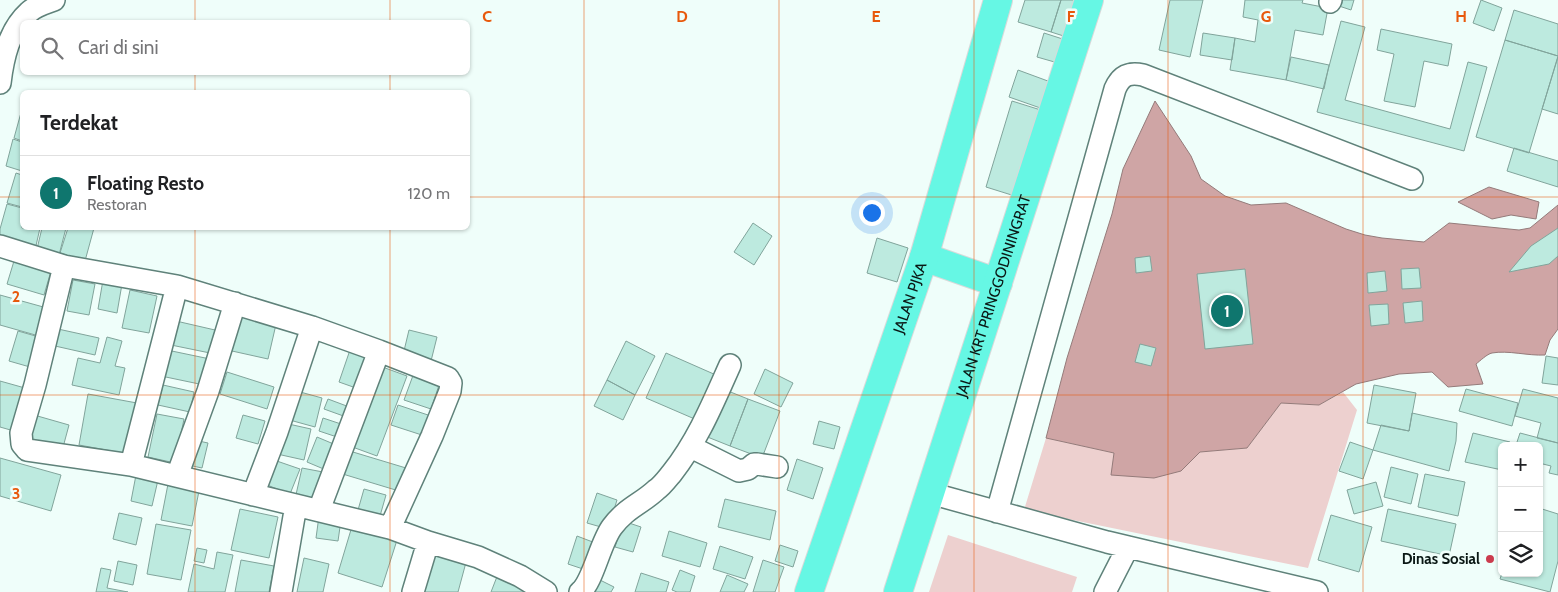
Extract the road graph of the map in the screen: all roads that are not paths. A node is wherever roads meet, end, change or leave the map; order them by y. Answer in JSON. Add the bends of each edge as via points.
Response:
{"nodes":[{"id":1,"x":54,"y":0,"type":"edge"},
{"id":2,"x":998,"y":0,"type":"edge"},
{"id":3,"x":1089,"y":0,"type":"edge"},
{"id":4,"x":22,"y":5,"type":"edge"},
{"id":5,"x":0,"y":84,"type":"edge"},
{"id":6,"x":1412,"y":179,"type":"dead end"},
{"id":7,"x":0,"y":246,"type":"edge"},
{"id":8,"x":924,"y":258,"type":"junction"},
{"id":9,"x":64,"y":266,"type":"junction"},
{"id":10,"x":998,"y":283,"type":"junction"},
{"id":11,"x":177,"y":286,"type":"junction"},
{"id":12,"x":235,"y":303,"type":"junction"},
{"id":13,"x":312,"y":327,"type":"junction"},
{"id":14,"x":379,"y":351,"type":"junction"},
{"id":15,"x":730,"y":365,"type":"dead end"},
{"id":16,"x":691,"y":447,"type":"junction"},
{"id":17,"x":131,"y":466,"type":"junction"},
{"id":18,"x":777,"y":468,"type":"dead end"},
{"id":19,"x":177,"y":476,"type":"junction"},
{"id":20,"x":930,"y":493,"type":"junction"},
{"id":21,"x":254,"y":495,"type":"junction"},
{"id":22,"x":296,"y":505,"type":"junction"},
{"id":23,"x":319,"y":510,"type":"junction"},
{"id":24,"x":997,"y":512,"type":"junction"},
{"id":25,"x":390,"y":528,"type":"junction"},
{"id":26,"x":428,"y":542,"type":"junction"},
{"id":27,"x":1128,"y":547,"type":"junction"},
{"id":28,"x":281,"y":592,"type":"edge"},
{"id":29,"x":413,"y":592,"type":"edge"},
{"id":30,"x":546,"y":592,"type":"edge"},
{"id":31,"x":580,"y":592,"type":"edge"},
{"id":32,"x":809,"y":592,"type":"edge"},
{"id":33,"x":898,"y":592,"type":"edge"},
{"id":34,"x":1106,"y":592,"type":"edge"},
{"id":35,"x":1317,"y":592,"type":"edge"}],
"edges":[{"from":1,"to":4,"type":"street"},
{"from":2,"to":8,"type":"main road","name":"JALAN PJKA"},
{"from":3,"to":10,"type":"main road","name":"JALAN KRT PRINGGODININGRAT"},
{"from":4,"to":5,"type":"street","via":[[8,44]]},
{"from":6,"to":24,"type":"street","via":[[1143,75],[1125,76],[1119,81],[1112,98]]},
{"from":7,"to":9,"type":"street"},
{"from":8,"to":10,"type":"main road"},
{"from":8,"to":32,"type":"main road","name":"JALAN PJKA"},
{"from":9,"to":11,"type":"street"},
{"from":9,"to":17,"type":"street","via":[[21,433],[22,444],[27,450]]},
{"from":10,"to":20,"type":"main road","name":"JALAN KRT PRINGGODININGRAT"},
{"from":11,"to":12,"type":"street"},
{"from":11,"to":17,"type":"street"},
{"from":12,"to":13,"type":"street"},
{"from":12,"to":19,"type":"street"},
{"from":13,"to":14,"type":"street"},
{"from":13,"to":21,"type":"street"},
{"from":14,"to":23,"type":"street"},
{"from":14,"to":25,"type":"street","via":[[448,378],[451,383],[432,436]]},
{"from":15,"to":16,"type":"street"},
{"from":16,"to":18,"type":"street","via":[[739,470],[754,464]]},
{"from":16,"to":31,"type":"street","via":[[656,490],[629,509],[613,526]]},
{"from":17,"to":19,"type":"street"},
{"from":19,"to":21,"type":"street"},
{"from":20,"to":24,"type":"street"},
{"from":20,"to":33,"type":"main road","name":"JALAN KRT PRINGGODININGRAT"},
{"from":21,"to":22,"type":"street"},
{"from":22,"to":23,"type":"street"},
{"from":22,"to":28,"type":"street"},
{"from":23,"to":25,"type":"street"},
{"from":24,"to":27,"type":"street"},
{"from":25,"to":26,"type":"street"},
{"from":26,"to":29,"type":"street"},
{"from":26,"to":30,"type":"street","via":[[478,557]]},
{"from":27,"to":34,"type":"street"},
{"from":27,"to":35,"type":"street"}]}
